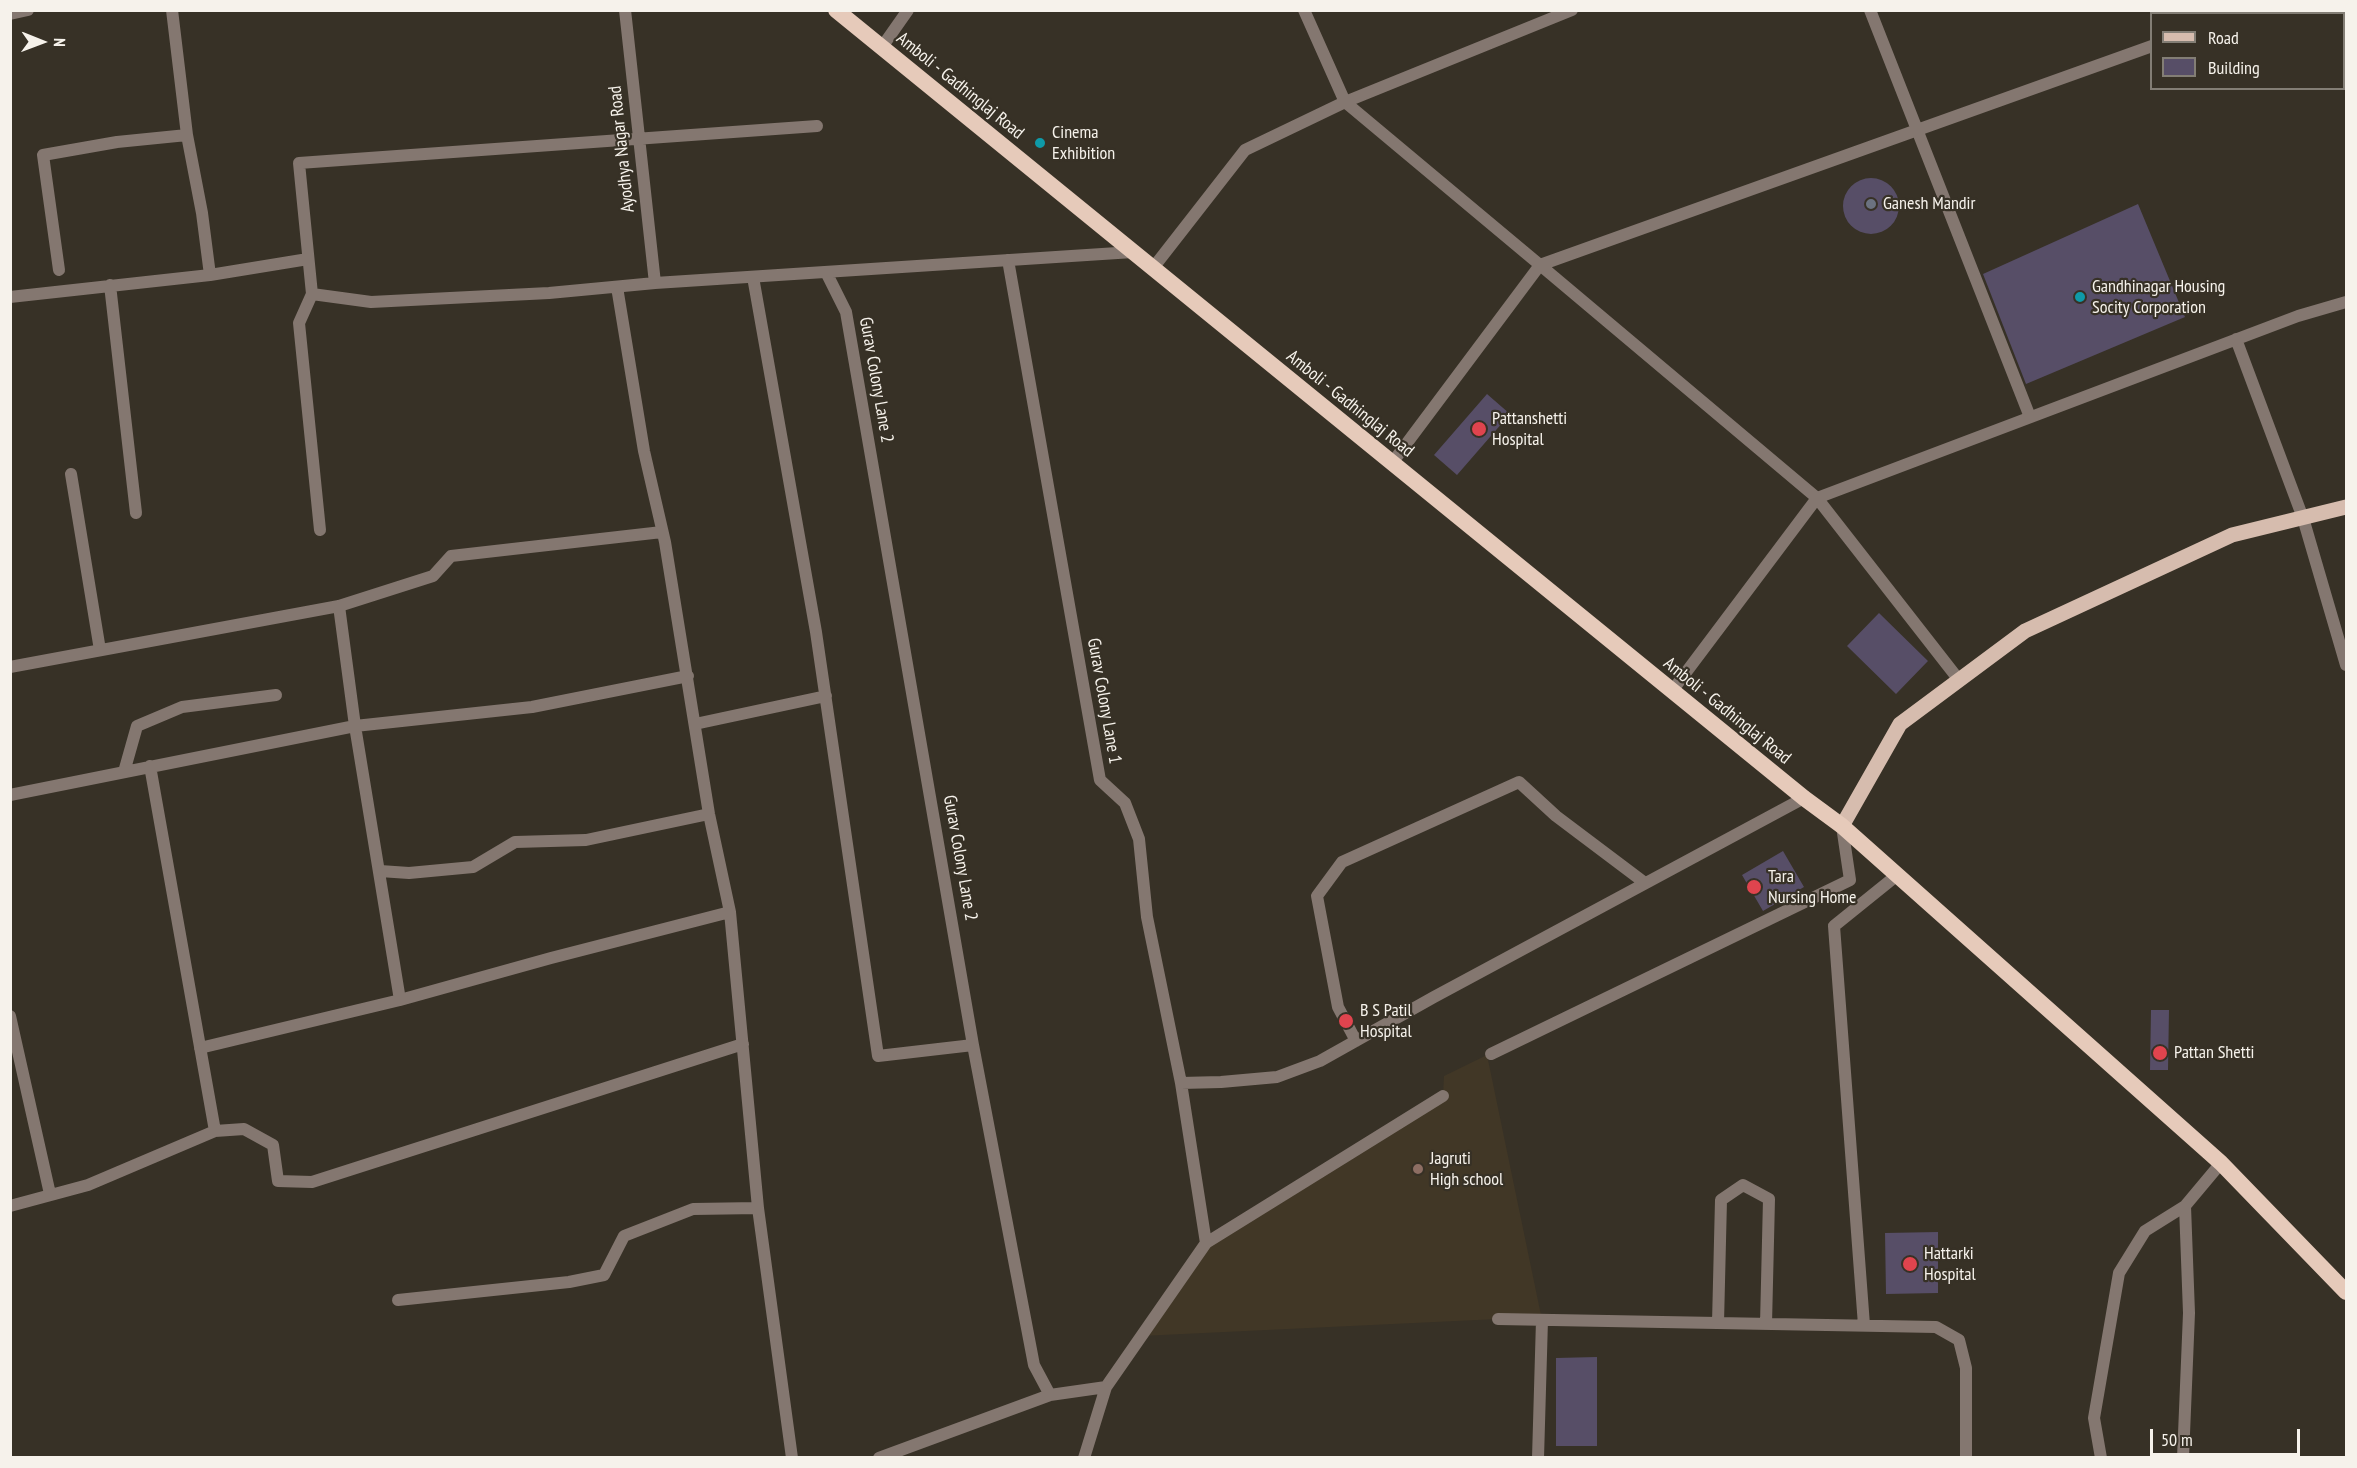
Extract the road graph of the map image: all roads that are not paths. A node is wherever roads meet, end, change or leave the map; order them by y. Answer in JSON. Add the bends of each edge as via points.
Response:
{"nodes":[{"id":1,"x":28,"y":10,"type":"edge"},
{"id":2,"x":172,"y":10,"type":"edge"},
{"id":3,"x":625,"y":10,"type":"edge"},
{"id":4,"x":836,"y":10,"type":"edge"},
{"id":5,"x":908,"y":10,"type":"edge"},
{"id":6,"x":1304,"y":10,"type":"edge"},
{"id":7,"x":1572,"y":10,"type":"edge"},
{"id":8,"x":1870,"y":10,"type":"edge"},
{"id":9,"x":10,"y":14,"type":"edge"},
{"id":10,"x":2150,"y":46,"type":"edge"},
{"id":11,"x":882,"y":47,"type":"junction"},
{"id":12,"x":1345,"y":102,"type":"junction"},
{"id":13,"x":817,"y":126,"type":"dead end"},
{"id":14,"x":1917,"y":130,"type":"junction"},
{"id":15,"x":187,"y":135,"type":"junction"},
{"id":16,"x":639,"y":138,"type":"junction"},
{"id":17,"x":1133,"y":252,"type":"junction"},
{"id":18,"x":308,"y":259,"type":"junction"},
{"id":19,"x":1008,"y":260,"type":"junction"},
{"id":20,"x":1540,"y":265,"type":"junction"},
{"id":21,"x":1153,"y":268,"type":"junction"},
{"id":22,"x":58,"y":270,"type":"dead end"},
{"id":23,"x":826,"y":272,"type":"junction"},
{"id":24,"x":210,"y":275,"type":"junction"},
{"id":25,"x":753,"y":277,"type":"junction"},
{"id":26,"x":655,"y":283,"type":"junction"},
{"id":27,"x":110,"y":285,"type":"junction"},
{"id":28,"x":617,"y":287,"type":"junction"},
{"id":29,"x":312,"y":294,"type":"junction"},
{"id":30,"x":10,"y":297,"type":"edge"},
{"id":31,"x":2346,"y":302,"type":"edge"},
{"id":32,"x":2236,"y":339,"type":"junction"},
{"id":33,"x":2030,"y":417,"type":"junction"},
{"id":34,"x":1392,"y":463,"type":"junction"},
{"id":35,"x":71,"y":474,"type":"dead end"},
{"id":36,"x":1817,"y":498,"type":"junction"},
{"id":37,"x":2346,"y":507,"type":"edge"},
{"id":38,"x":135,"y":513,"type":"dead end"},
{"id":39,"x":2303,"y":518,"type":"junction"},
{"id":40,"x":320,"y":530,"type":"dead end"},
{"id":41,"x":662,"y":532,"type":"junction"},
{"id":42,"x":339,"y":606,"type":"junction"},
{"id":43,"x":100,"y":650,"type":"junction"},
{"id":44,"x":2346,"y":665,"type":"edge"},
{"id":45,"x":10,"y":667,"type":"edge"},
{"id":46,"x":688,"y":676,"type":"junction"},
{"id":47,"x":1959,"y":680,"type":"junction"},
{"id":48,"x":1672,"y":691,"type":"junction"},
{"id":49,"x":276,"y":695,"type":"dead end"},
{"id":50,"x":826,"y":696,"type":"junction"},
{"id":51,"x":695,"y":724,"type":"junction"},
{"id":52,"x":356,"y":726,"type":"junction"},
{"id":53,"x":150,"y":766,"type":"junction"},
{"id":54,"x":124,"y":772,"type":"junction"},
{"id":55,"x":10,"y":795,"type":"edge"},
{"id":56,"x":1804,"y":798,"type":"junction"},
{"id":57,"x":709,"y":814,"type":"junction"},
{"id":58,"x":1842,"y":826,"type":"junction"},
{"id":59,"x":380,"y":871,"type":"junction"},
{"id":60,"x":1896,"y":876,"type":"junction"},
{"id":61,"x":1645,"y":883,"type":"junction"},
{"id":62,"x":730,"y":912,"type":"junction"},
{"id":63,"x":400,"y":1000,"type":"junction"},
{"id":64,"x":10,"y":1016,"type":"edge"},
{"id":65,"x":1356,"y":1041,"type":"junction"},
{"id":66,"x":743,"y":1044,"type":"junction"},
{"id":67,"x":973,"y":1045,"type":"junction"},
{"id":68,"x":200,"y":1048,"type":"junction"},
{"id":69,"x":1491,"y":1054,"type":"dead end"},
{"id":70,"x":1181,"y":1083,"type":"junction"},
{"id":71,"x":1443,"y":1096,"type":"dead end"},
{"id":72,"x":215,"y":1131,"type":"junction"},
{"id":73,"x":2221,"y":1163,"type":"junction"},
{"id":74,"x":50,"y":1194,"type":"junction"},
{"id":75,"x":10,"y":1206,"type":"edge"},
{"id":76,"x":2185,"y":1206,"type":"junction"},
{"id":77,"x":758,"y":1208,"type":"junction"},
{"id":78,"x":1206,"y":1243,"type":"junction"},
{"id":79,"x":2346,"y":1292,"type":"edge"},
{"id":80,"x":398,"y":1300,"type":"dead end"},
{"id":81,"x":1498,"y":1319,"type":"dead end"},
{"id":82,"x":1542,"y":1320,"type":"junction"},
{"id":83,"x":1718,"y":1323,"type":"junction"},
{"id":84,"x":1766,"y":1324,"type":"junction"},
{"id":85,"x":1864,"y":1325,"type":"junction"},
{"id":86,"x":1106,"y":1387,"type":"junction"},
{"id":87,"x":1050,"y":1395,"type":"junction"},
{"id":88,"x":792,"y":1458,"type":"edge"},
{"id":89,"x":879,"y":1458,"type":"edge"},
{"id":90,"x":1084,"y":1458,"type":"edge"},
{"id":91,"x":1538,"y":1458,"type":"edge"},
{"id":92,"x":1966,"y":1458,"type":"edge"},
{"id":93,"x":2101,"y":1458,"type":"edge"},
{"id":94,"x":2182,"y":1458,"type":"edge"}],
"edges":[{"from":1,"to":9,"type":"street"},
{"from":2,"to":15,"type":"street"},
{"from":3,"to":16,"type":"street","name":"Ayodhya Nagar Road"},
{"from":4,"to":11,"type":"highway","name":"Amboli - Gadhinglaj Road"},
{"from":5,"to":11,"type":"street"},
{"from":6,"to":12,"type":"street"},
{"from":7,"to":12,"type":"street"},
{"from":8,"to":14,"type":"street"},
{"from":10,"to":14,"type":"street"},
{"from":11,"to":17,"type":"highway","name":"Amboli - Gadhinglaj Road"},
{"from":12,"to":20,"type":"street"},
{"from":12,"to":21,"type":"street","via":[[1245,150]]},
{"from":13,"to":16,"type":"street"},
{"from":14,"to":20,"type":"street"},
{"from":14,"to":33,"type":"street"},
{"from":15,"to":22,"type":"street","via":[[43,155]]},
{"from":15,"to":24,"type":"street"},
{"from":16,"to":18,"type":"street","via":[[299,163]]},
{"from":16,"to":26,"type":"street","name":"Ayodhya Nagar Road"},
{"from":17,"to":19,"type":"street"},
{"from":17,"to":21,"type":"highway","name":"Amboli - Gadhinglaj Road"},
{"from":18,"to":24,"type":"street"},
{"from":18,"to":29,"type":"street"},
{"from":19,"to":23,"type":"street"},
{"from":19,"to":70,"type":"street","name":"Gurav Colony Lane 1","via":[[1100,780],[1125,803],[1138,839],[1147,917]]},
{"from":20,"to":34,"type":"street"},
{"from":20,"to":36,"type":"street"},
{"from":21,"to":34,"type":"highway","name":"Amboli - Gadhinglaj Road"},
{"from":23,"to":25,"type":"street"},
{"from":23,"to":67,"type":"street","name":"Gurav Colony Lane 2","via":[[846,312]]},
{"from":24,"to":27,"type":"street"},
{"from":25,"to":26,"type":"street"},
{"from":25,"to":50,"type":"street"},
{"from":26,"to":28,"type":"street"},
{"from":27,"to":30,"type":"street"},
{"from":27,"to":38,"type":"street"},
{"from":28,"to":29,"type":"street","via":[[372,302]]},
{"from":28,"to":41,"type":"street","via":[[644,451]]},
{"from":29,"to":40,"type":"street","via":[[299,323]]},
{"from":31,"to":32,"type":"street"},
{"from":32,"to":33,"type":"street"},
{"from":32,"to":39,"type":"street"},
{"from":33,"to":36,"type":"street"},
{"from":34,"to":48,"type":"highway","name":"Amboli - Gadhinglaj Road"},
{"from":35,"to":43,"type":"street"},
{"from":36,"to":47,"type":"street"},
{"from":36,"to":48,"type":"street"},
{"from":37,"to":39,"type":"main road"},
{"from":39,"to":44,"type":"street"},
{"from":39,"to":47,"type":"main road","via":[[2232,535],[2025,632]]},
{"from":41,"to":42,"type":"street","via":[[451,556],[433,576]]},
{"from":41,"to":46,"type":"street"},
{"from":42,"to":43,"type":"street"},
{"from":42,"to":52,"type":"street"},
{"from":43,"to":45,"type":"street"},
{"from":46,"to":51,"type":"street"},
{"from":46,"to":52,"type":"street","via":[[532,706]]},
{"from":47,"to":58,"type":"main road","via":[[1900,724]]},
{"from":48,"to":56,"type":"highway","name":"Amboli - Gadhinglaj Road"},
{"from":49,"to":54,"type":"street","via":[[183,708],[137,726]]},
{"from":50,"to":51,"type":"street"},
{"from":50,"to":67,"type":"street","via":[[878,1056]]},
{"from":51,"to":57,"type":"street"},
{"from":52,"to":53,"type":"street"},
{"from":52,"to":59,"type":"street"},
{"from":53,"to":54,"type":"street"},
{"from":53,"to":68,"type":"street"},
{"from":54,"to":55,"type":"street"},
{"from":56,"to":58,"type":"highway","name":"Amboli - Gadhinglaj Road"},
{"from":56,"to":61,"type":"street"},
{"from":57,"to":59,"type":"street","via":[[586,840],[516,842],[473,867],[409,873]]},
{"from":57,"to":62,"type":"street"},
{"from":58,"to":60,"type":"highway","name":"Amboli - Gadhinglaj Road"},
{"from":58,"to":69,"type":"street","via":[[1850,880]]},
{"from":59,"to":63,"type":"street"},
{"from":60,"to":73,"type":"highway","name":"Amboli - Gadhinglaj Road"},
{"from":60,"to":85,"type":"street","via":[[1834,926]]},
{"from":61,"to":65,"type":"street"},
{"from":61,"to":65,"type":"street","via":[[1556,816],[1519,782],[1342,862],[1317,896],[1338,1006]]},
{"from":62,"to":63,"type":"street"},
{"from":62,"to":66,"type":"street"},
{"from":63,"to":68,"type":"street"},
{"from":64,"to":74,"type":"street"},
{"from":65,"to":70,"type":"street","via":[[1320,1061],[1276,1077]]},
{"from":66,"to":72,"type":"street","via":[[312,1182],[278,1181],[273,1145],[244,1129]]},
{"from":66,"to":77,"type":"street"},
{"from":67,"to":87,"type":"street","name":"Gurav Colony Lane 2","via":[[1034,1365]]},
{"from":68,"to":72,"type":"street"},
{"from":70,"to":78,"type":"street","name":"Gurav Colony Lane 1"},
{"from":71,"to":78,"type":"street"},
{"from":72,"to":74,"type":"street","via":[[88,1185]]},
{"from":73,"to":76,"type":"street"},
{"from":73,"to":79,"type":"highway","name":"Amboli - Gadhinglaj Road"},
{"from":74,"to":75,"type":"street"},
{"from":76,"to":93,"type":"street","via":[[2145,1231],[2119,1273],[2094,1418]]},
{"from":76,"to":94,"type":"street","via":[[2189,1313]]},
{"from":77,"to":80,"type":"street","via":[[693,1209],[624,1236],[604,1275]]},
{"from":77,"to":88,"type":"street"},
{"from":78,"to":86,"type":"street"},
{"from":81,"to":82,"type":"street"},
{"from":82,"to":83,"type":"street"},
{"from":82,"to":91,"type":"street"},
{"from":83,"to":84,"type":"street"},
{"from":83,"to":84,"type":"street","via":[[1721,1200],[1743,1185],[1769,1199]]},
{"from":84,"to":85,"type":"street"},
{"from":85,"to":92,"type":"street","via":[[1936,1327],[1959,1340],[1966,1368]]},
{"from":86,"to":87,"type":"street"},
{"from":86,"to":90,"type":"street"},
{"from":87,"to":89,"type":"street"}]}
